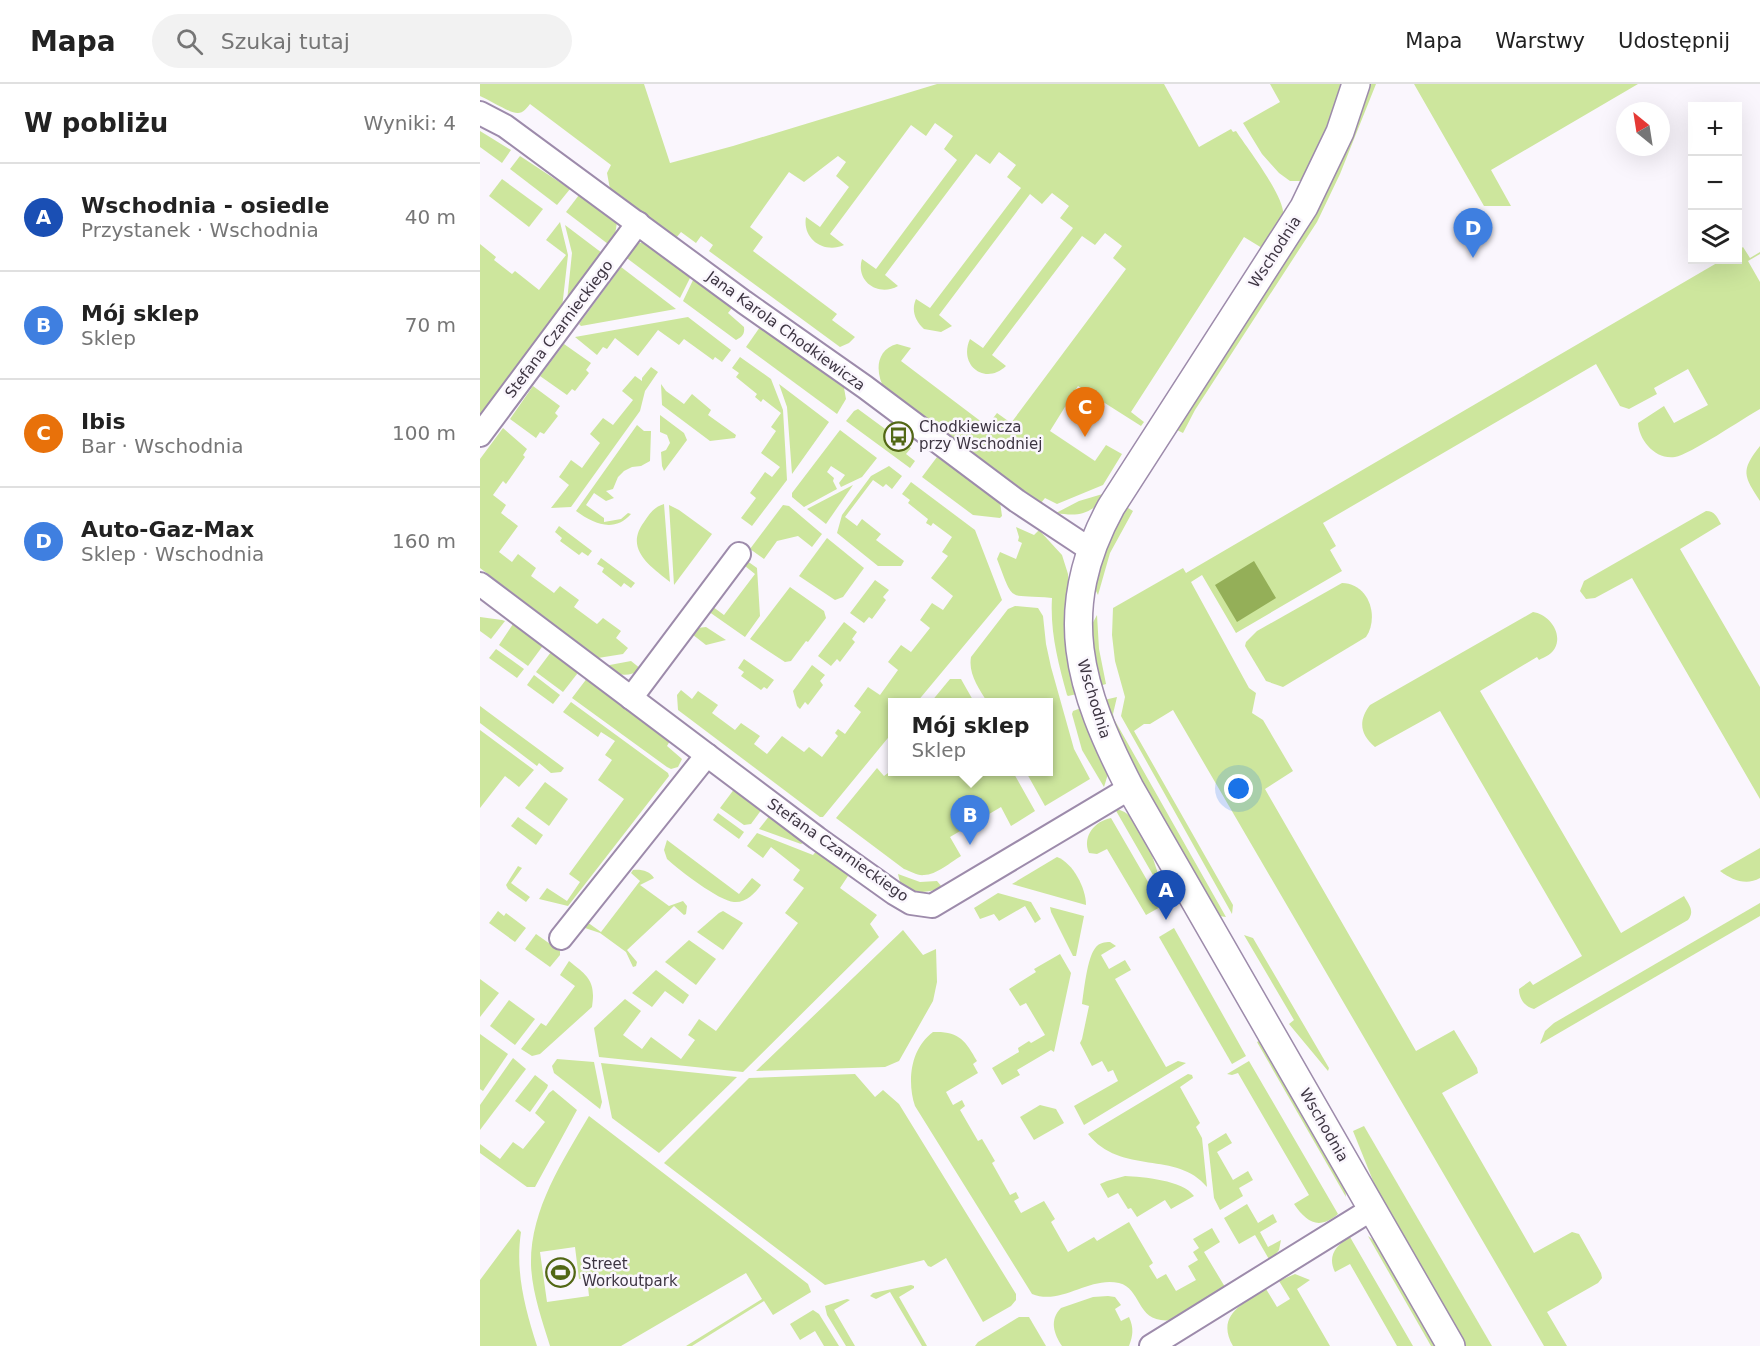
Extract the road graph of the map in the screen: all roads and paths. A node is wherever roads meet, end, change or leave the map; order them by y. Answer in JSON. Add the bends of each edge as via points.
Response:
{"nodes":[{"id":1,"x":1356,"y":84,"type":"edge"},
{"id":2,"x":480,"y":113,"type":"edge"},
{"id":3,"x":638,"y":223,"type":"junction"},
{"id":4,"x":480,"y":435,"type":"edge"},
{"id":5,"x":1091,"y":550,"type":"junction"},
{"id":6,"x":739,"y":554,"type":"dead end"},
{"id":7,"x":480,"y":584,"type":"edge"},
{"id":8,"x":631,"y":698,"type":"junction"},
{"id":9,"x":707,"y":755,"type":"junction"},
{"id":10,"x":1131,"y":788,"type":"junction"},
{"id":11,"x":561,"y":938,"type":"dead end"},
{"id":12,"x":1372,"y":1209,"type":"junction"},
{"id":13,"x":1151,"y":1346,"type":"edge"},
{"id":14,"x":1451,"y":1346,"type":"edge"}],
"edges":[{"from":1,"to":5,"type":"street","name":"Wschodnia","via":[[1340,132],[1304,207],[1111,507]]},
{"from":2,"to":3,"type":"street","name":"Jana Karola Chodkiewicza","via":[[505,126]]},
{"from":3,"to":4,"type":"street","name":"Stefana Czarnieckiego"},
{"from":3,"to":5,"type":"street","name":"Jana Karola Chodkiewicza","via":[[1017,501]]},
{"from":5,"to":10,"type":"street","name":"Wschodnia","via":[[1078,606],[1081,661],[1099,723]]},
{"from":6,"to":8,"type":"street"},
{"from":7,"to":8,"type":"street","name":"Stefana Czarnieckiego"},
{"from":8,"to":9,"type":"street","name":"Stefana Czarnieckiego"},
{"from":9,"to":10,"type":"street","name":"Stefana Czarnieckiego","via":[[894,893],[911,903],[932,906]]},
{"from":9,"to":11,"type":"street"},
{"from":10,"to":12,"type":"street","name":"Wschodnia"},
{"from":12,"to":13,"type":"street"},
{"from":12,"to":14,"type":"street","name":"Wschodnia"}]}
